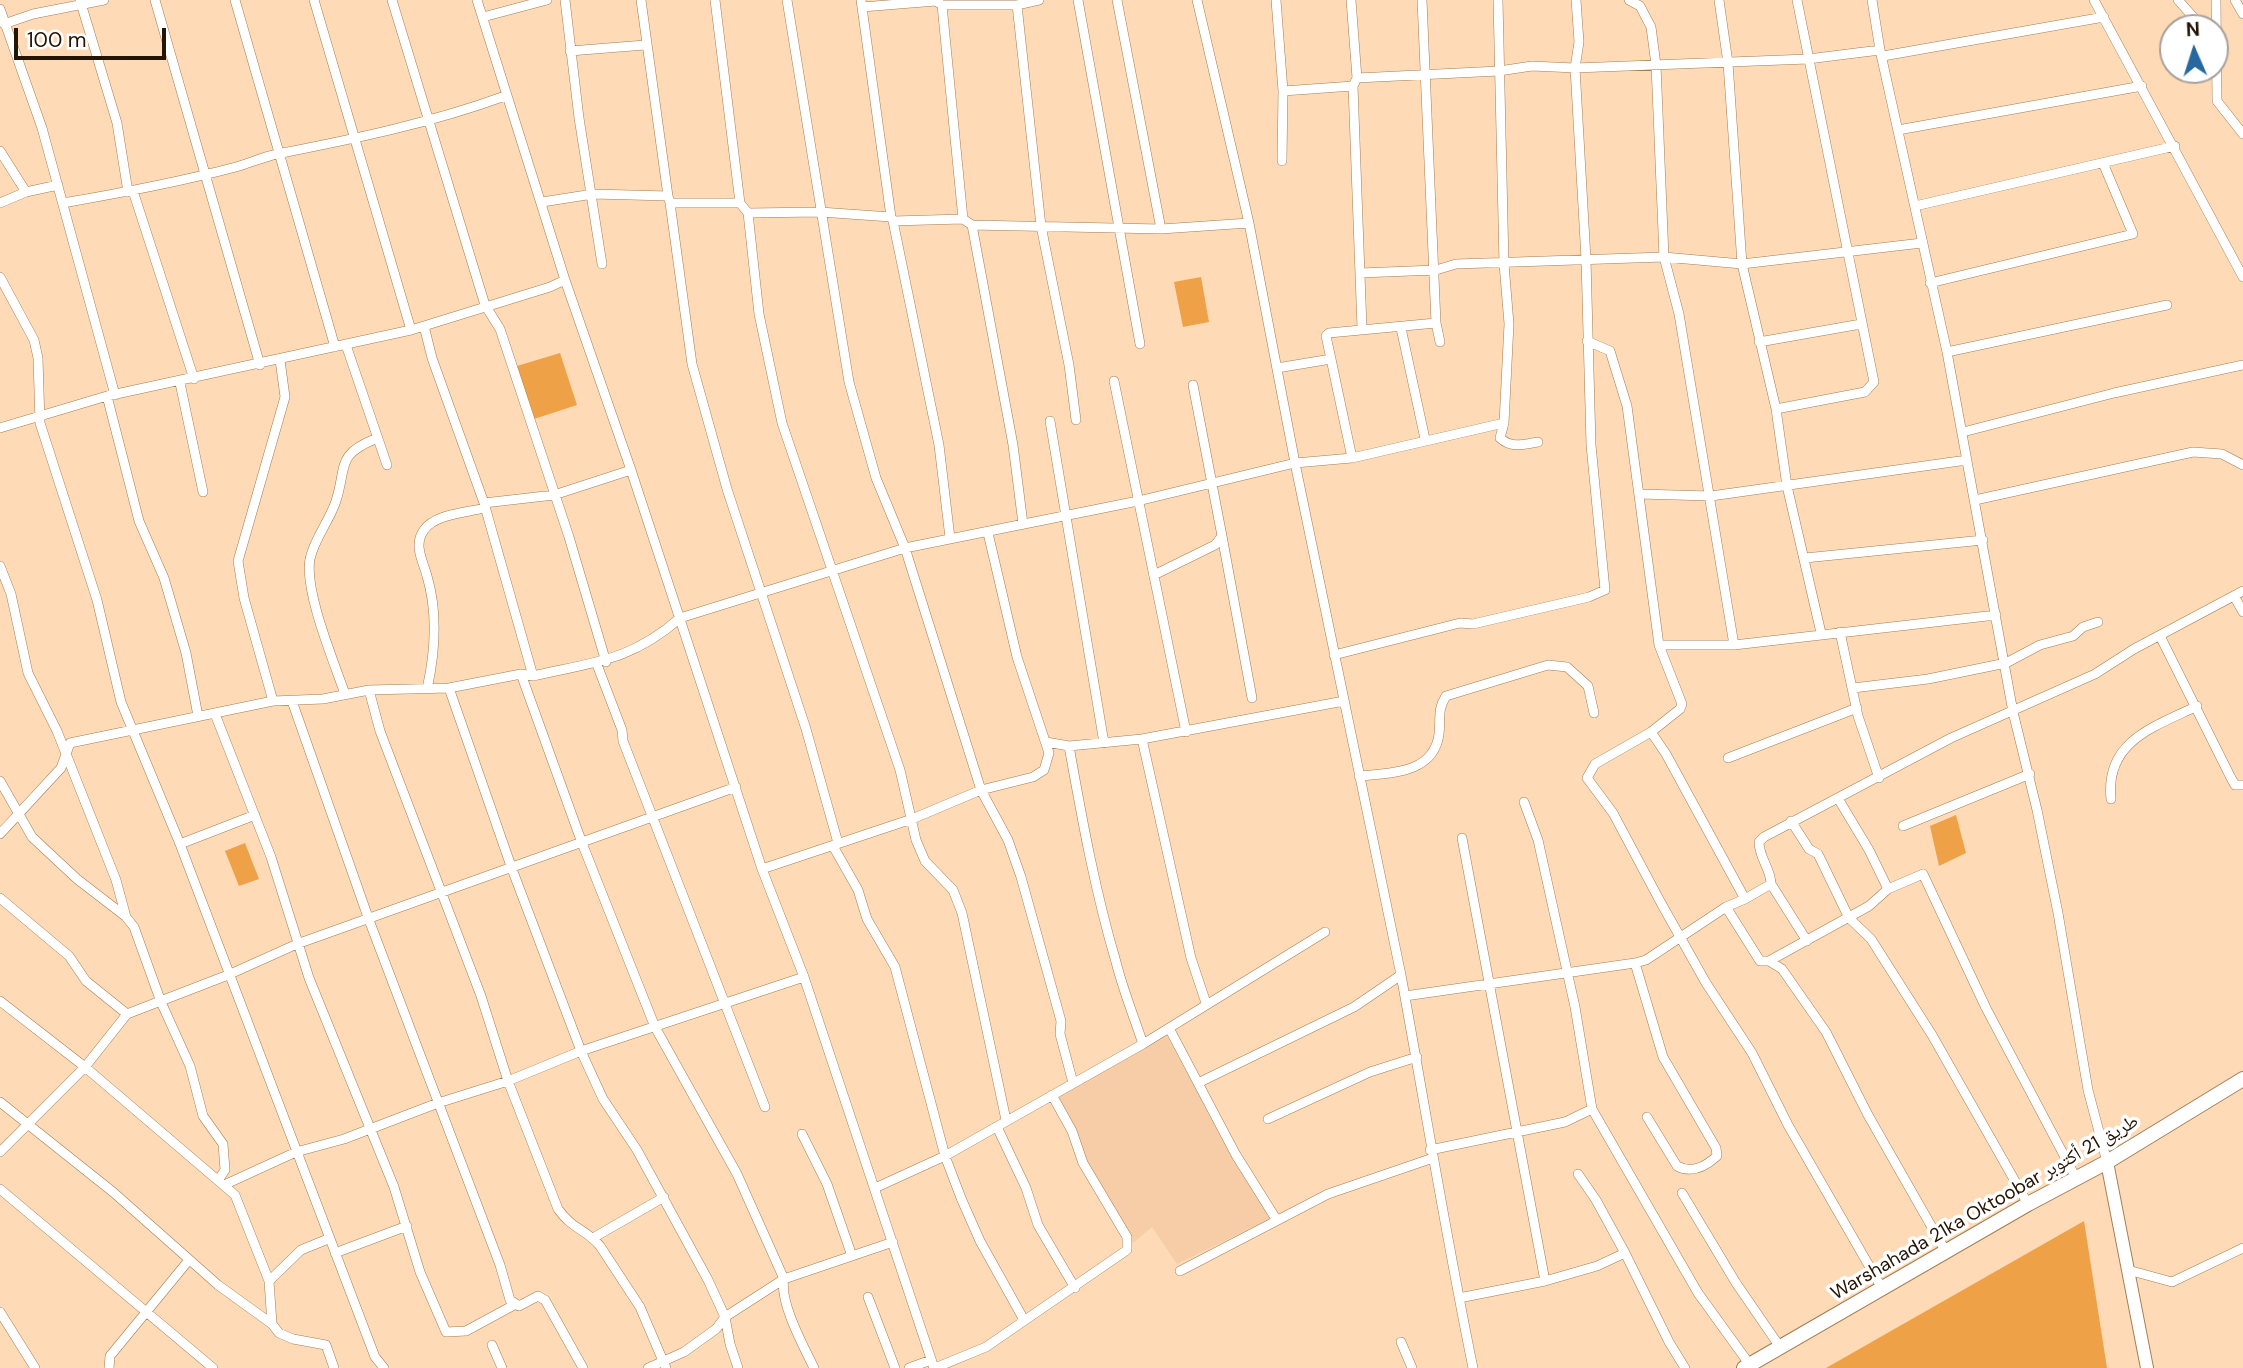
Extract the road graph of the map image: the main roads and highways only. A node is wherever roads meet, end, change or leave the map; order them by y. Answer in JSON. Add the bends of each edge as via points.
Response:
{"nodes":[{"id":1,"x":2243,"y":1079,"type":"edge"},
{"id":2,"x":2107,"y":1162,"type":"junction"},
{"id":3,"x":1747,"y":1366,"type":"edge"},
{"id":4,"x":2147,"y":1368,"type":"edge"}],
"edges":[{"from":1,"to":2,"type":"main road","name":"Warshahada 21ka Oktoobar طريق 21 أكتوبر"},
{"from":2,"to":3,"type":"main road","name":"Warshahada 21ka Oktoobar طريق 21 أكتوبر"},
{"from":2,"to":4,"type":"main road"}]}
